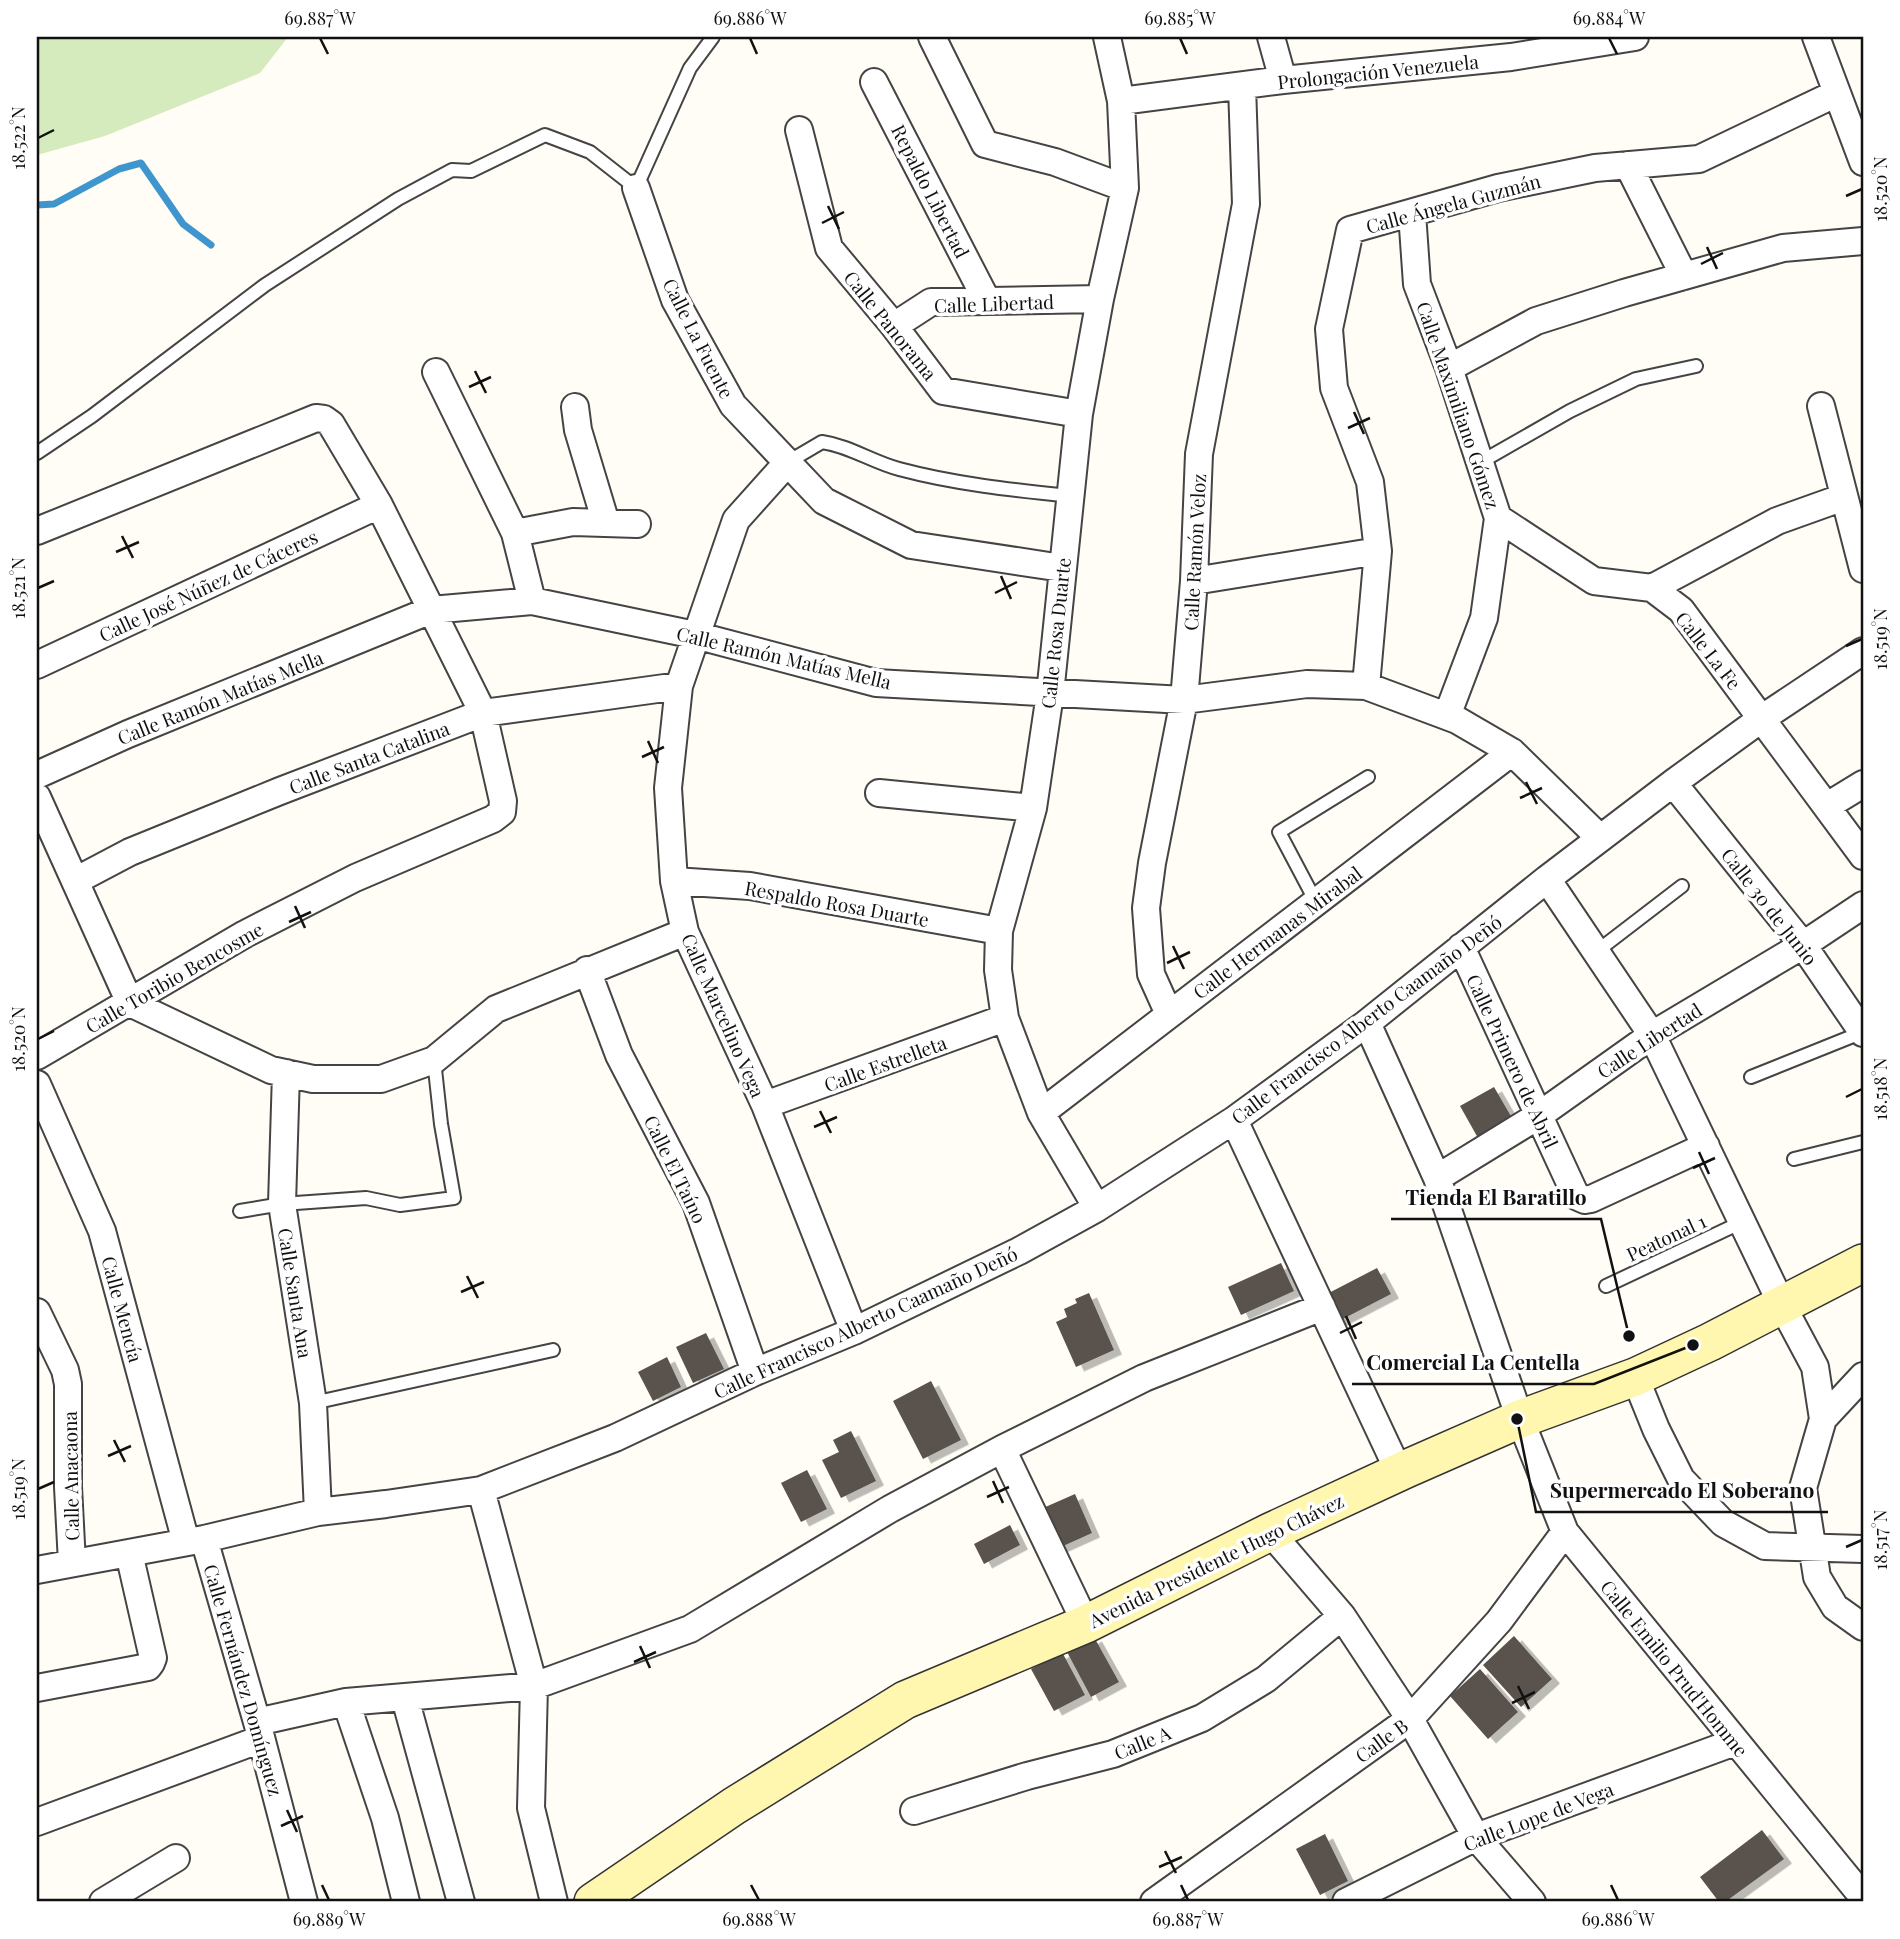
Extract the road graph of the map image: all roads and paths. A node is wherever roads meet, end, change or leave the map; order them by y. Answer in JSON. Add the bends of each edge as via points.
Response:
{"nodes":[{"id":1,"x":713,"y":37,"type":"edge"},
{"id":2,"x":932,"y":37,"type":"edge"},
{"id":3,"x":1107,"y":37,"type":"edge"},
{"id":4,"x":1271,"y":37,"type":"edge"},
{"id":5,"x":1635,"y":37,"type":"edge"},
{"id":6,"x":1816,"y":37,"type":"edge"},
{"id":7,"x":1283,"y":80,"type":"junction"},
{"id":8,"x":874,"y":82,"type":"dead end"},
{"id":9,"x":1242,"y":86,"type":"junction"},
{"id":10,"x":1837,"y":93,"type":"junction"},
{"id":11,"x":1121,"y":102,"type":"junction"},
{"id":12,"x":799,"y":130,"type":"dead end"},
{"id":13,"x":1863,"y":162,"type":"edge"},
{"id":14,"x":1628,"y":165,"type":"junction"},
{"id":15,"x":636,"y":188,"type":"junction"},
{"id":16,"x":1125,"y":188,"type":"junction"},
{"id":17,"x":1412,"y":213,"type":"junction"},
{"id":18,"x":1863,"y":241,"type":"edge"},
{"id":19,"x":1684,"y":276,"type":"junction"},
{"id":20,"x":1100,"y":299,"type":"junction"},
{"id":21,"x":987,"y":301,"type":"junction"},
{"id":22,"x":894,"y":326,"type":"junction"},
{"id":23,"x":1696,"y":366,"type":"dead end"},
{"id":24,"x":1449,"y":369,"type":"junction"},
{"id":25,"x":436,"y":372,"type":"dead end"},
{"id":26,"x":1821,"y":406,"type":"dead end"},
{"id":27,"x":575,"y":407,"type":"dead end"},
{"id":28,"x":1080,"y":414,"type":"junction"},
{"id":29,"x":37,"y":453,"type":"edge"},
{"id":30,"x":788,"y":462,"type":"junction"},
{"id":31,"x":1479,"y":463,"type":"junction"},
{"id":32,"x":1070,"y":496,"type":"junction"},
{"id":33,"x":1843,"y":497,"type":"junction"},
{"id":34,"x":379,"y":505,"type":"junction"},
{"id":35,"x":1499,"y":518,"type":"junction"},
{"id":36,"x":606,"y":523,"type":"junction"},
{"id":37,"x":637,"y":524,"type":"dead end"},
{"id":38,"x":38,"y":525,"type":"edge"},
{"id":39,"x":516,"y":533,"type":"junction"},
{"id":40,"x":1378,"y":551,"type":"junction"},
{"id":41,"x":1062,"y":568,"type":"junction"},
{"id":42,"x":1863,"y":569,"type":"edge"},
{"id":43,"x":1194,"y":581,"type":"junction"},
{"id":44,"x":1652,"y":588,"type":"junction"},
{"id":45,"x":532,"y":601,"type":"junction"},
{"id":46,"x":431,"y":610,"type":"junction"},
{"id":47,"x":695,"y":635,"type":"junction"},
{"id":48,"x":1863,"y":651,"type":"edge"},
{"id":49,"x":37,"y":665,"type":"edge"},
{"id":50,"x":679,"y":686,"type":"junction"},
{"id":51,"x":1366,"y":686,"type":"junction"},
{"id":52,"x":1050,"y":694,"type":"junction"},
{"id":53,"x":1184,"y":700,"type":"junction"},
{"id":54,"x":483,"y":713,"type":"junction"},
{"id":55,"x":1447,"y":716,"type":"junction"},
{"id":56,"x":1761,"y":719,"type":"junction"},
{"id":57,"x":1512,"y":752,"type":"junction"},
{"id":58,"x":37,"y":775,"type":"edge"},
{"id":59,"x":1368,"y":777,"type":"dead end"},
{"id":60,"x":1673,"y":783,"type":"junction"},
{"id":61,"x":1863,"y":783,"type":"edge"},
{"id":62,"x":879,"y":793,"type":"dead end"},
{"id":63,"x":37,"y":797,"type":"edge"},
{"id":64,"x":1827,"y":806,"type":"junction"},
{"id":65,"x":1033,"y":808,"type":"junction"},
{"id":66,"x":1600,"y":838,"type":"junction"},
{"id":67,"x":1863,"y":856,"type":"edge"},
{"id":68,"x":1547,"y":879,"type":"junction"},
{"id":69,"x":75,"y":881,"type":"junction"},
{"id":70,"x":674,"y":881,"type":"junction"},
{"id":71,"x":1682,"y":886,"type":"dead end"},
{"id":72,"x":1316,"y":902,"type":"junction"},
{"id":73,"x":1863,"y":905,"type":"edge"},
{"id":74,"x":999,"y":931,"type":"junction"},
{"id":75,"x":685,"y":932,"type":"junction"},
{"id":76,"x":1803,"y":945,"type":"junction"},
{"id":77,"x":1461,"y":947,"type":"junction"},
{"id":78,"x":1596,"y":952,"type":"junction"},
{"id":79,"x":587,"y":970,"type":"junction"},
{"id":80,"x":130,"y":1003,"type":"junction"},
{"id":81,"x":1169,"y":1014,"type":"junction"},
{"id":82,"x":1005,"y":1018,"type":"junction"},
{"id":83,"x":1367,"y":1023,"type":"junction"},
{"id":84,"x":1863,"y":1033,"type":"edge"},
{"id":85,"x":1652,"y":1035,"type":"junction"},
{"id":86,"x":37,"y":1056,"type":"edge"},
{"id":87,"x":434,"y":1060,"type":"junction"},
{"id":88,"x":286,"y":1073,"type":"junction"},
{"id":89,"x":1751,"y":1077,"type":"dead end"},
{"id":90,"x":37,"y":1084,"type":"edge"},
{"id":91,"x":765,"y":1105,"type":"junction"},
{"id":92,"x":1041,"y":1113,"type":"junction"},
{"id":93,"x":1538,"y":1116,"type":"junction"},
{"id":94,"x":1234,"y":1121,"type":"junction"},
{"id":95,"x":1863,"y":1142,"type":"edge"},
{"id":96,"x":1706,"y":1146,"type":"junction"},
{"id":97,"x":1794,"y":1159,"type":"dead end"},
{"id":98,"x":1437,"y":1178,"type":"junction"},
{"id":99,"x":282,"y":1204,"type":"junction"},
{"id":100,"x":1097,"y":1208,"type":"junction"},
{"id":101,"x":240,"y":1211,"type":"dead end"},
{"id":102,"x":1742,"y":1222,"type":"junction"},
{"id":103,"x":1863,"y":1263,"type":"edge"},
{"id":104,"x":1606,"y":1286,"type":"dead end"},
{"id":105,"x":1783,"y":1305,"type":"junction"},
{"id":106,"x":1322,"y":1307,"type":"junction"},
{"id":107,"x":37,"y":1312,"type":"edge"},
{"id":108,"x":854,"y":1331,"type":"junction"},
{"id":109,"x":553,"y":1350,"type":"dead end"},
{"id":110,"x":755,"y":1372,"type":"junction"},
{"id":111,"x":1863,"y":1376,"type":"edge"},
{"id":112,"x":1635,"y":1377,"type":"junction"},
{"id":113,"x":313,"y":1403,"type":"junction"},
{"id":114,"x":1520,"y":1419,"type":"junction"},
{"id":115,"x":1823,"y":1419,"type":"junction"},
{"id":116,"x":1002,"y":1449,"type":"junction"},
{"id":117,"x":1399,"y":1472,"type":"junction"},
{"id":118,"x":481,"y":1490,"type":"junction"},
{"id":119,"x":318,"y":1511,"type":"junction"},
{"id":120,"x":1270,"y":1532,"type":"junction"},
{"id":121,"x":1565,"y":1532,"type":"junction"},
{"id":122,"x":195,"y":1541,"type":"junction"},
{"id":123,"x":1813,"y":1547,"type":"junction"},
{"id":124,"x":1863,"y":1549,"type":"edge"},
{"id":125,"x":129,"y":1553,"type":"junction"},
{"id":126,"x":72,"y":1563,"type":"junction"},
{"id":127,"x":37,"y":1570,"type":"edge"},
{"id":128,"x":1342,"y":1616,"type":"junction"},
{"id":129,"x":1086,"y":1624,"type":"junction"},
{"id":130,"x":1863,"y":1627,"type":"edge"},
{"id":131,"x":534,"y":1686,"type":"junction"},
{"id":132,"x":37,"y":1688,"type":"edge"},
{"id":133,"x":405,"y":1698,"type":"junction"},
{"id":134,"x":346,"y":1702,"type":"junction"},
{"id":135,"x":1410,"y":1719,"type":"junction"},
{"id":136,"x":259,"y":1731,"type":"junction"},
{"id":137,"x":1735,"y":1742,"type":"junction"},
{"id":138,"x":914,"y":1811,"type":"dead end"},
{"id":139,"x":37,"y":1822,"type":"edge"},
{"id":140,"x":1476,"y":1837,"type":"junction"},
{"id":141,"x":176,"y":1858,"type":"dead end"},
{"id":142,"x":1863,"y":1897,"type":"edge"},
{"id":143,"x":103,"y":1902,"type":"edge"},
{"id":144,"x":304,"y":1902,"type":"edge"},
{"id":145,"x":406,"y":1902,"type":"edge"},
{"id":146,"x":461,"y":1902,"type":"edge"},
{"id":147,"x":554,"y":1902,"type":"edge"},
{"id":148,"x":593,"y":1902,"type":"edge"},
{"id":149,"x":1154,"y":1902,"type":"edge"},
{"id":150,"x":1346,"y":1902,"type":"edge"},
{"id":151,"x":1532,"y":1902,"type":"edge"}],
"edges":[{"from":1,"to":15,"type":"lane","via":[[690,68]]},
{"from":2,"to":16,"type":"street","via":[[985,144],[1055,162]]},
{"from":3,"to":11,"type":"street","name":"Calle Rosa Duarte"},
{"from":4,"to":7,"type":"street"},
{"from":5,"to":7,"type":"street","name":"Prolongación Venezuela","via":[[1511,57]]},
{"from":6,"to":10,"type":"street"},
{"from":7,"to":9,"type":"street","name":"Prolongación Venezuela"},
{"from":8,"to":21,"type":"street","name":"Repaldo Libertad"},
{"from":9,"to":11,"type":"street","name":"Prolongación Venezuela"},
{"from":9,"to":43,"type":"street","name":"Calle Ramón Veloz","via":[[1246,204],[1199,454]]},
{"from":10,"to":13,"type":"street"},
{"from":10,"to":14,"type":"street","name":"Calle Ángela Guzmán","via":[[1699,159]]},
{"from":11,"to":16,"type":"street","name":"Calle Rosa Duarte"},
{"from":12,"to":22,"type":"street","name":"Calle Panorama","via":[[829,248]]},
{"from":14,"to":17,"type":"street","name":"Calle Ángela Guzmán","via":[[1498,188]]},
{"from":14,"to":19,"type":"street"},
{"from":15,"to":29,"type":"lane","via":[[590,152],[545,135],[471,171],[452,170],[398,199],[265,285]]},
{"from":15,"to":30,"type":"street","name":"Calle La Fuente","via":[[675,300],[733,405]]},
{"from":16,"to":20,"type":"street","name":"Calle Rosa Duarte"},
{"from":17,"to":24,"type":"street","name":"Calle Maximiliano Gómez","via":[[1417,284]]},
{"from":17,"to":40,"type":"street","name":"Calle Ángela Guzmán","via":[[1350,230],[1329,328],[1334,388],[1370,482]]},
{"from":18,"to":19,"type":"street","via":[[1783,248]]},
{"from":19,"to":24,"type":"street","via":[[1536,321]]},
{"from":20,"to":21,"type":"street","name":"Calle Libertad"},
{"from":20,"to":28,"type":"street","name":"Calle Rosa Duarte"},
{"from":21,"to":22,"type":"street","name":"Calle Libertad","via":[[931,302]]},
{"from":22,"to":28,"type":"street","name":"Calle Panorama","via":[[943,391]]},
{"from":23,"to":31,"type":"lane","via":[[1636,379]]},
{"from":24,"to":31,"type":"street","name":"Calle Maximiliano Gómez"},
{"from":25,"to":39,"type":"street"},
{"from":26,"to":33,"type":"street"},
{"from":27,"to":36,"type":"street"},
{"from":28,"to":32,"type":"street","name":"Calle Rosa Duarte"},
{"from":30,"to":32,"type":"lane","via":[[822,442],[839,444],[895,468],[985,488]]},
{"from":30,"to":41,"type":"street","name":"Calle La Fuente","via":[[824,500],[911,545]]},
{"from":30,"to":47,"type":"street","name":"Calle Marcelino Vega","via":[[736,520]]},
{"from":31,"to":35,"type":"street","name":"Calle Maximiliano Gómez"},
{"from":32,"to":41,"type":"street","name":"Calle Rosa Duarte"},
{"from":33,"to":42,"type":"street"},
{"from":33,"to":44,"type":"street","via":[[1777,521]]},
{"from":34,"to":38,"type":"street","via":[[331,424],[316,418]]},
{"from":34,"to":46,"type":"street"},
{"from":34,"to":49,"type":"street","name":"Calle José Núñez de Cáceres"},
{"from":35,"to":44,"type":"street","via":[[1594,581]]},
{"from":35,"to":55,"type":"street","name":"Calle Maximiliano Gómez","via":[[1484,618]]},
{"from":36,"to":37,"type":"street"},
{"from":36,"to":39,"type":"street","via":[[573,522]]},
{"from":39,"to":45,"type":"street"},
{"from":40,"to":43,"type":"street"},
{"from":40,"to":51,"type":"street","name":"Calle Ángela Guzmán"},
{"from":41,"to":52,"type":"street","name":"Calle Rosa Duarte"},
{"from":43,"to":53,"type":"street","name":"Calle Ramón Veloz"},
{"from":44,"to":56,"type":"street","name":"Calle La Fe","via":[[1681,610]]},
{"from":45,"to":46,"type":"street","name":"Calle Ramón Matías Mella"},
{"from":45,"to":47,"type":"street","name":"Calle Ramón Matías Mella"},
{"from":46,"to":54,"type":"street"},
{"from":46,"to":58,"type":"street","name":"Calle Ramón Matías Mella"},
{"from":47,"to":50,"type":"street","name":"Calle Marcelino Vega"},
{"from":47,"to":52,"type":"street","name":"Calle Ramón Matías Mella","via":[[876,683]]},
{"from":48,"to":56,"type":"street","name":"Calle Francisco Alberto Caamaño Deñó"},
{"from":50,"to":54,"type":"street","name":"Calle Santa Catalina"},
{"from":50,"to":70,"type":"street","name":"Calle Marcelino Vega","via":[[668,788]]},
{"from":51,"to":53,"type":"street","name":"Calle Ramón Matías Mella","via":[[1307,684]]},
{"from":51,"to":55,"type":"street","name":"Calle Ramón Matías Mella"},
{"from":52,"to":53,"type":"street","name":"Calle Ramón Matías Mella"},
{"from":52,"to":65,"type":"street","name":"Calle Rosa Duarte"},
{"from":53,"to":81,"type":"street","name":"Calle Ramón Veloz","via":[[1146,908],[1151,974]]},
{"from":54,"to":69,"type":"street","name":"Calle Santa Catalina","via":[[280,790],[130,852]]},
{"from":54,"to":80,"type":"street","name":"Calle Toribio Bencosme","via":[[503,801],[502,812],[493,820],[355,878]]},
{"from":55,"to":57,"type":"street","name":"Calle Ramón Matías Mella"},
{"from":56,"to":60,"type":"street","name":"Calle Francisco Alberto Caamaño Deñó"},
{"from":56,"to":64,"type":"street","name":"Calle La Fe"},
{"from":57,"to":66,"type":"street","name":"Calle Ramón Matías Mella"},
{"from":57,"to":72,"type":"street","name":"Calle Hermanas Mirabal"},
{"from":59,"to":72,"type":"lane","via":[[1279,832]]},
{"from":60,"to":66,"type":"street","name":"Calle Francisco Alberto Caamaño Deñó"},
{"from":60,"to":76,"type":"street","name":"Calle 30 de Junio"},
{"from":61,"to":64,"type":"street"},
{"from":62,"to":65,"type":"street"},
{"from":63,"to":69,"type":"street"},
{"from":64,"to":67,"type":"street","name":"Calle La Fe"},
{"from":65,"to":74,"type":"street","name":"Calle Rosa Duarte"},
{"from":66,"to":68,"type":"street","name":"Calle Francisco Alberto Caamaño Deñó"},
{"from":68,"to":77,"type":"street","name":"Calle Francisco Alberto Caamaño Deñó"},
{"from":68,"to":78,"type":"street"},
{"from":69,"to":80,"type":"street"},
{"from":70,"to":74,"type":"street","name":"Respaldo Rosa Duarte","via":[[750,886]]},
{"from":70,"to":75,"type":"street","name":"Calle Marcelino Vega"},
{"from":71,"to":78,"type":"lane"},
{"from":72,"to":81,"type":"street","name":"Calle Hermanas Mirabal"},
{"from":73,"to":76,"type":"street","name":"Calle Libertad"},
{"from":74,"to":82,"type":"street","name":"Calle Rosa Duarte","via":[[998,970]]},
{"from":75,"to":79,"type":"street"},
{"from":75,"to":91,"type":"street","name":"Calle Marcelino Vega"},
{"from":76,"to":84,"type":"street","name":"Calle 30 de Junio"},
{"from":76,"to":85,"type":"street","name":"Calle Libertad"},
{"from":77,"to":83,"type":"street","name":"Calle Francisco Alberto Caamaño Deñó"},
{"from":77,"to":93,"type":"street","name":"Calle Primero de Abril"},
{"from":78,"to":85,"type":"street"},
{"from":79,"to":87,"type":"street","via":[[496,1009]]},
{"from":79,"to":110,"type":"street","name":"Calle El Taíno","via":[[619,1055],[696,1203]]},
{"from":80,"to":86,"type":"street","name":"Calle Toribio Bencosme"},
{"from":80,"to":88,"type":"street"},
{"from":81,"to":92,"type":"street","name":"Calle Hermanas Mirabal"},
{"from":82,"to":91,"type":"street","name":"Calle Estrelleta"},
{"from":82,"to":92,"type":"street","name":"Calle Rosa Duarte"},
{"from":83,"to":94,"type":"street","name":"Calle Francisco Alberto Caamaño Deñó"},
{"from":83,"to":98,"type":"street","name":"Calle Emilio Prud'Homme"},
{"from":84,"to":89,"type":"lane"},
{"from":85,"to":93,"type":"street","name":"Calle Libertad"},
{"from":85,"to":96,"type":"street"},
{"from":87,"to":88,"type":"street","via":[[381,1079],[313,1080]]},
{"from":87,"to":99,"type":"lane","via":[[454,1198],[400,1205],[366,1198]]},
{"from":88,"to":99,"type":"street","name":"Calle Santa Ana"},
{"from":90,"to":122,"type":"street","name":"Calle Mencía","via":[[102,1231]]},
{"from":91,"to":108,"type":"street","name":"Calle Marcelino Vega"},
{"from":92,"to":100,"type":"street","name":"Calle Rosa Duarte"},
{"from":93,"to":96,"type":"street","name":"Calle Primero de Abril","via":[[1576,1196],[1585,1200]]},
{"from":93,"to":98,"type":"street","name":"Calle Libertad"},
{"from":94,"to":100,"type":"street","name":"Calle Francisco Alberto Caamaño Deñó"},
{"from":94,"to":106,"type":"street"},
{"from":95,"to":97,"type":"lane"},
{"from":96,"to":102,"type":"street"},
{"from":98,"to":114,"type":"street","name":"Calle Emilio Prud'Homme"},
{"from":99,"to":101,"type":"lane"},
{"from":99,"to":113,"type":"street","name":"Calle Santa Ana"},
{"from":100,"to":108,"type":"street","name":"Calle Francisco Alberto Caamaño Deñó"},
{"from":102,"to":104,"type":"lane","name":"Peatonal 1"},
{"from":102,"to":105,"type":"street"},
{"from":103,"to":105,"type":"main road","name":"Avenida Presidente Hugo Chávez"},
{"from":105,"to":112,"type":"main road","name":"Avenida Presidente Hugo Chávez"},
{"from":105,"to":115,"type":"street","via":[[1815,1367]]},
{"from":106,"to":116,"type":"street","via":[[1144,1378]]},
{"from":106,"to":117,"type":"street"},
{"from":107,"to":126,"type":"street","name":"Calle Anacaona","via":[[68,1384]]},
{"from":108,"to":110,"type":"street","name":"Calle Francisco Alberto Caamaño Deñó"},
{"from":109,"to":113,"type":"lane"},
{"from":110,"to":118,"type":"street","name":"Calle Francisco Alberto Caamaño Deñó","via":[[615,1438]]},
{"from":111,"to":115,"type":"street"},
{"from":112,"to":114,"type":"main road","name":"Avenida Presidente Hugo Chávez"},
{"from":112,"to":123,"type":"street","via":[[1681,1479],[1723,1523],[1765,1546]]},
{"from":113,"to":119,"type":"street","name":"Calle Santa Ana"},
{"from":114,"to":117,"type":"main road","name":"Avenida Presidente Hugo Chávez"},
{"from":114,"to":121,"type":"street","name":"Calle Emilio Prud'Homme"},
{"from":115,"to":123,"type":"street","via":[[1803,1488]]},
{"from":116,"to":129,"type":"street"},
{"from":116,"to":131,"type":"street","via":[[890,1509],[690,1629]]},
{"from":117,"to":120,"type":"main road","name":"Avenida Presidente Hugo Chávez"},
{"from":118,"to":119,"type":"street","name":"Calle Francisco Alberto Caamaño Deñó"},
{"from":118,"to":131,"type":"street"},
{"from":119,"to":122,"type":"street","name":"Calle Francisco Alberto Caamaño Deñó"},
{"from":120,"to":128,"type":"street"},
{"from":120,"to":129,"type":"main road","name":"Avenida Presidente Hugo Chávez"},
{"from":121,"to":135,"type":"street","name":"Calle B","via":[[1499,1621]]},
{"from":121,"to":137,"type":"street","name":"Calle Emilio Prud'Homme"},
{"from":122,"to":125,"type":"street","name":"Calle Francisco Alberto Caamaño Deñó"},
{"from":122,"to":136,"type":"street","name":"Calle Fernández Domínguez"},
{"from":123,"to":124,"type":"street"},
{"from":123,"to":130,"type":"street","via":[[1817,1577],[1835,1607]]},
{"from":125,"to":126,"type":"street","name":"Calle Francisco Alberto Caamaño Deñó"},
{"from":125,"to":132,"type":"street","via":[[151,1663]]},
{"from":126,"to":127,"type":"street","name":"Calle Francisco Alberto Caamaño Deñó"},
{"from":128,"to":135,"type":"street"},
{"from":128,"to":138,"type":"street","name":"Calle A","via":[[1266,1679],[1202,1717],[1114,1755]]},
{"from":129,"to":148,"type":"main road","name":"Avenida Presidente Hugo Chávez","via":[[905,1700],[734,1806]]},
{"from":131,"to":133,"type":"street"},
{"from":131,"to":147,"type":"street","via":[[531,1808]]},
{"from":133,"to":134,"type":"street"},
{"from":133,"to":146,"type":"street"},
{"from":134,"to":136,"type":"street"},
{"from":134,"to":145,"type":"street","via":[[385,1818]]},
{"from":135,"to":140,"type":"street"},
{"from":135,"to":149,"type":"street","name":"Calle B"},
{"from":136,"to":139,"type":"street"},
{"from":136,"to":144,"type":"street","name":"Calle Fernández Domínguez"},
{"from":137,"to":140,"type":"street","name":"Calle Lope de Vega"},
{"from":137,"to":142,"type":"street","name":"Calle Emilio Prud'Homme"},
{"from":140,"to":150,"type":"street","name":"Calle Lope de Vega"},
{"from":140,"to":151,"type":"street"},
{"from":141,"to":143,"type":"street"}]}
